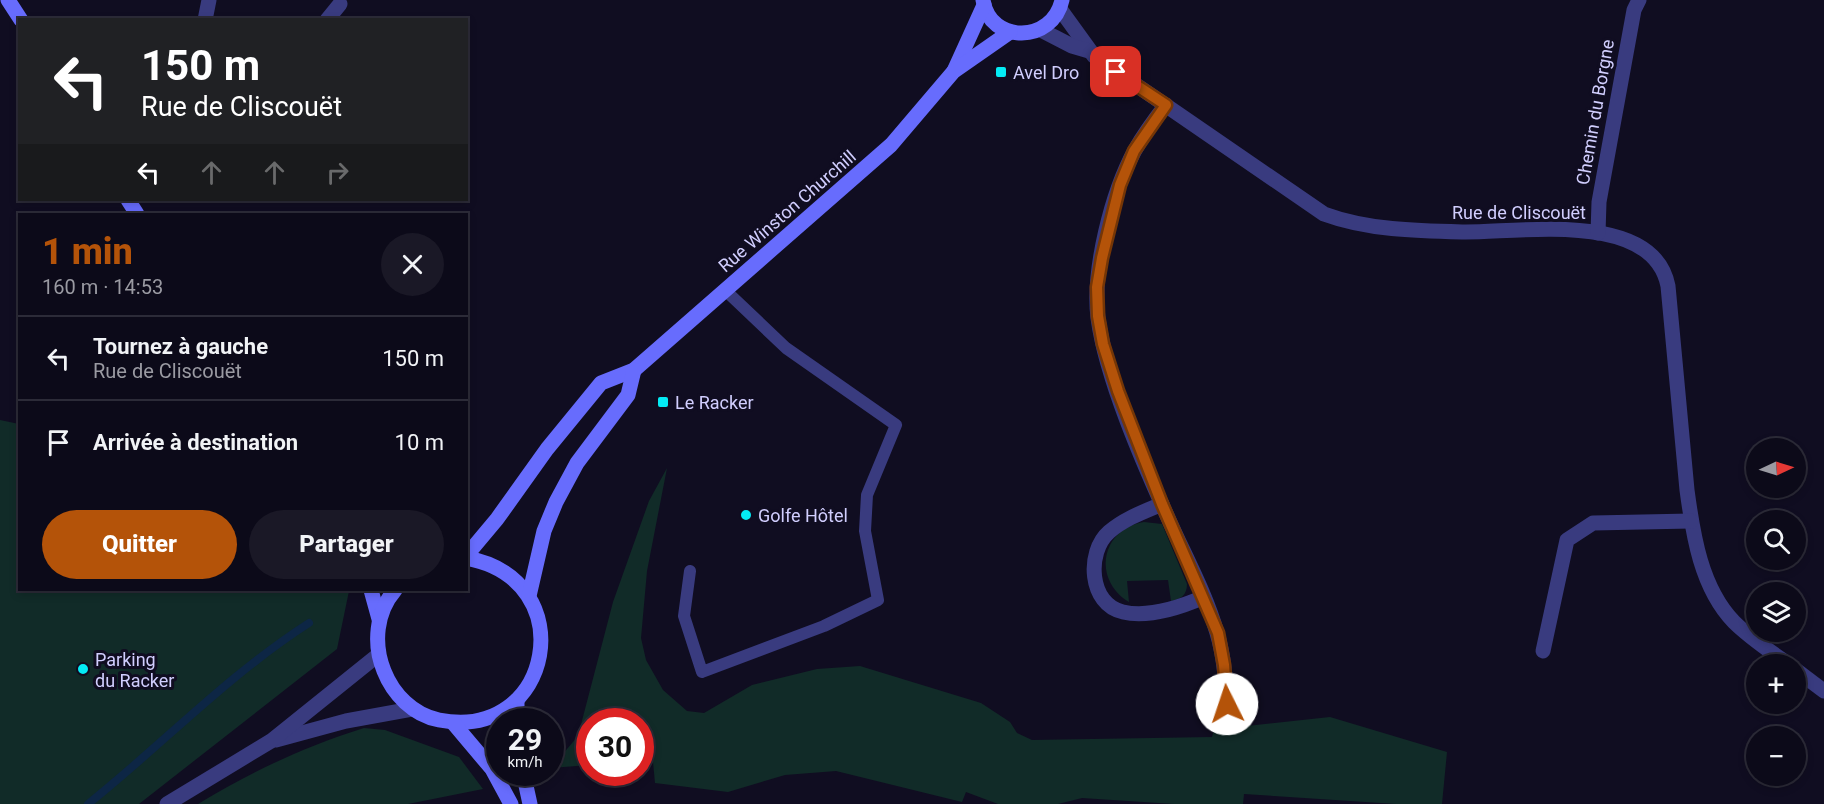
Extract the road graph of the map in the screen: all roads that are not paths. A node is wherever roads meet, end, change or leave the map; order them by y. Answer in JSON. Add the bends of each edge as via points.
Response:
{"nodes":[{"id":1,"x":8,"y":0,"type":"edge"},
{"id":2,"x":209,"y":0,"type":"edge"},
{"id":3,"x":1639,"y":0,"type":"edge"},
{"id":4,"x":984,"y":3,"type":"edge"},
{"id":5,"x":340,"y":4,"type":"dead end"},
{"id":6,"x":1061,"y":4,"type":"edge"},
{"id":7,"x":20,"y":18,"type":"edge"},
{"id":8,"x":205,"y":18,"type":"edge"},
{"id":9,"x":329,"y":18,"type":"edge"},
{"id":10,"x":1041,"y":30,"type":"junction"},
{"id":11,"x":1010,"y":32,"type":"junction"},
{"id":12,"x":1089,"y":51,"type":"junction"},
{"id":13,"x":954,"y":71,"type":"junction"},
{"id":14,"x":1166,"y":105,"type":"junction"},
{"id":15,"x":1598,"y":233,"type":"junction"},
{"id":16,"x":725,"y":290,"type":"junction"},
{"id":17,"x":634,"y":369,"type":"junction"},
{"id":18,"x":1162,"y":504,"type":"junction"},
{"id":19,"x":1691,"y":521,"type":"junction"},
{"id":20,"x":468,"y":555,"type":"edge"},
{"id":21,"x":468,"y":557,"type":"edge"},
{"id":22,"x":690,"y":571,"type":"dead end"},
{"id":23,"x":371,"y":591,"type":"edge"},
{"id":24,"x":394,"y":591,"type":"edge"},
{"id":25,"x":529,"y":596,"type":"junction"},
{"id":26,"x":1204,"y":597,"type":"junction"},
{"id":27,"x":379,"y":619,"type":"junction"},
{"id":28,"x":1544,"y":651,"type":"dead end"},
{"id":29,"x":1775,"y":654,"type":"edge"},
{"id":30,"x":378,"y":656,"type":"junction"},
{"id":31,"x":1806,"y":678,"type":"edge"},
{"id":32,"x":1824,"y":691,"type":"edge"},
{"id":33,"x":517,"y":700,"type":"junction"},
{"id":34,"x":517,"y":708,"type":"edge"},
{"id":35,"x":412,"y":709,"type":"junction"},
{"id":36,"x":1228,"y":723,"type":"dead end"},
{"id":37,"x":454,"y":724,"type":"junction"},
{"id":38,"x":271,"y":741,"type":"junction"},
{"id":39,"x":526,"y":786,"type":"edge"},
{"id":40,"x":167,"y":804,"type":"edge"},
{"id":41,"x":511,"y":804,"type":"edge"},
{"id":42,"x":530,"y":804,"type":"edge"}],
"edges":[{"from":1,"to":7,"type":"main road"},
{"from":2,"to":8,"type":"street"},
{"from":3,"to":15,"type":"street","name":"Chemin du Borgne","via":[[1599,202]]},
{"from":4,"to":11,"type":"main road","via":[[994,22]]},
{"from":4,"to":13,"type":"main road","name":"Rue Winston Churchill"},
{"from":5,"to":9,"type":"street"},
{"from":6,"to":10,"type":"main road","via":[[1049,25]]},
{"from":6,"to":12,"type":"street","name":"Rue de Cliscouët"},
{"from":10,"to":11,"type":"main road"},
{"from":10,"to":12,"type":"street","name":"Rue de Cliscouët"},
{"from":11,"to":13,"type":"main road","name":"Rue Winston Churchill"},
{"from":12,"to":14,"type":"street","name":"Rue de Cliscouët"},
{"from":13,"to":16,"type":"main road","name":"Rue Winston Churchill","via":[[891,145]]},
{"from":14,"to":15,"type":"street","name":"Rue de Cliscouët","via":[[1305,203],[1338,219],[1418,231],[1562,229]]},
{"from":14,"to":18,"type":"street","via":[[1134,151],[1120,185],[1097,287],[1103,344]]},
{"from":15,"to":19,"type":"street","name":"Rue de Cliscouët","via":[[1637,246],[1652,256],[1666,275]]},
{"from":16,"to":17,"type":"main road","name":"Rue Winston Churchill"},
{"from":16,"to":22,"type":"lane","via":[[786,348],[896,425],[867,495],[865,531],[878,600],[824,626],[702,672],[684,616]]},
{"from":17,"to":20,"type":"main road","name":"Rue Winston Churchill","via":[[601,383]]},
{"from":17,"to":25,"type":"main road","via":[[628,395],[577,463],[556,502],[544,531]]},
{"from":18,"to":26,"type":"street"},
{"from":18,"to":26,"type":"street","via":[[1131,517],[1102,540],[1094,567],[1097,586],[1107,604],[1121,612],[1161,610]]},
{"from":19,"to":28,"type":"street","via":[[1593,523],[1567,540]]},
{"from":19,"to":29,"type":"street","name":"Rue de Cliscouët","via":[[1704,569],[1721,606],[1745,632]]},
{"from":21,"to":25,"type":"main road","via":[[502,569]]},
{"from":23,"to":27,"type":"main road"},
{"from":24,"to":27,"type":"main road"},
{"from":25,"to":33,"type":"main road","via":[[542,631],[541,650],[529,685]]},
{"from":26,"to":36,"type":"street","via":[[1218,633]]},
{"from":27,"to":30,"type":"main road"},
{"from":30,"to":35,"type":"main road","via":[[389,686]]},
{"from":30,"to":38,"type":"street"},
{"from":31,"to":32,"type":"street"},
{"from":33,"to":34,"type":"main road"},
{"from":33,"to":37,"type":"main road","via":[[488,718]]},
{"from":35,"to":37,"type":"main road"},
{"from":35,"to":38,"type":"street"},
{"from":37,"to":41,"type":"main road","via":[[492,768]]},
{"from":38,"to":40,"type":"street"},
{"from":39,"to":42,"type":"main road"}]}
